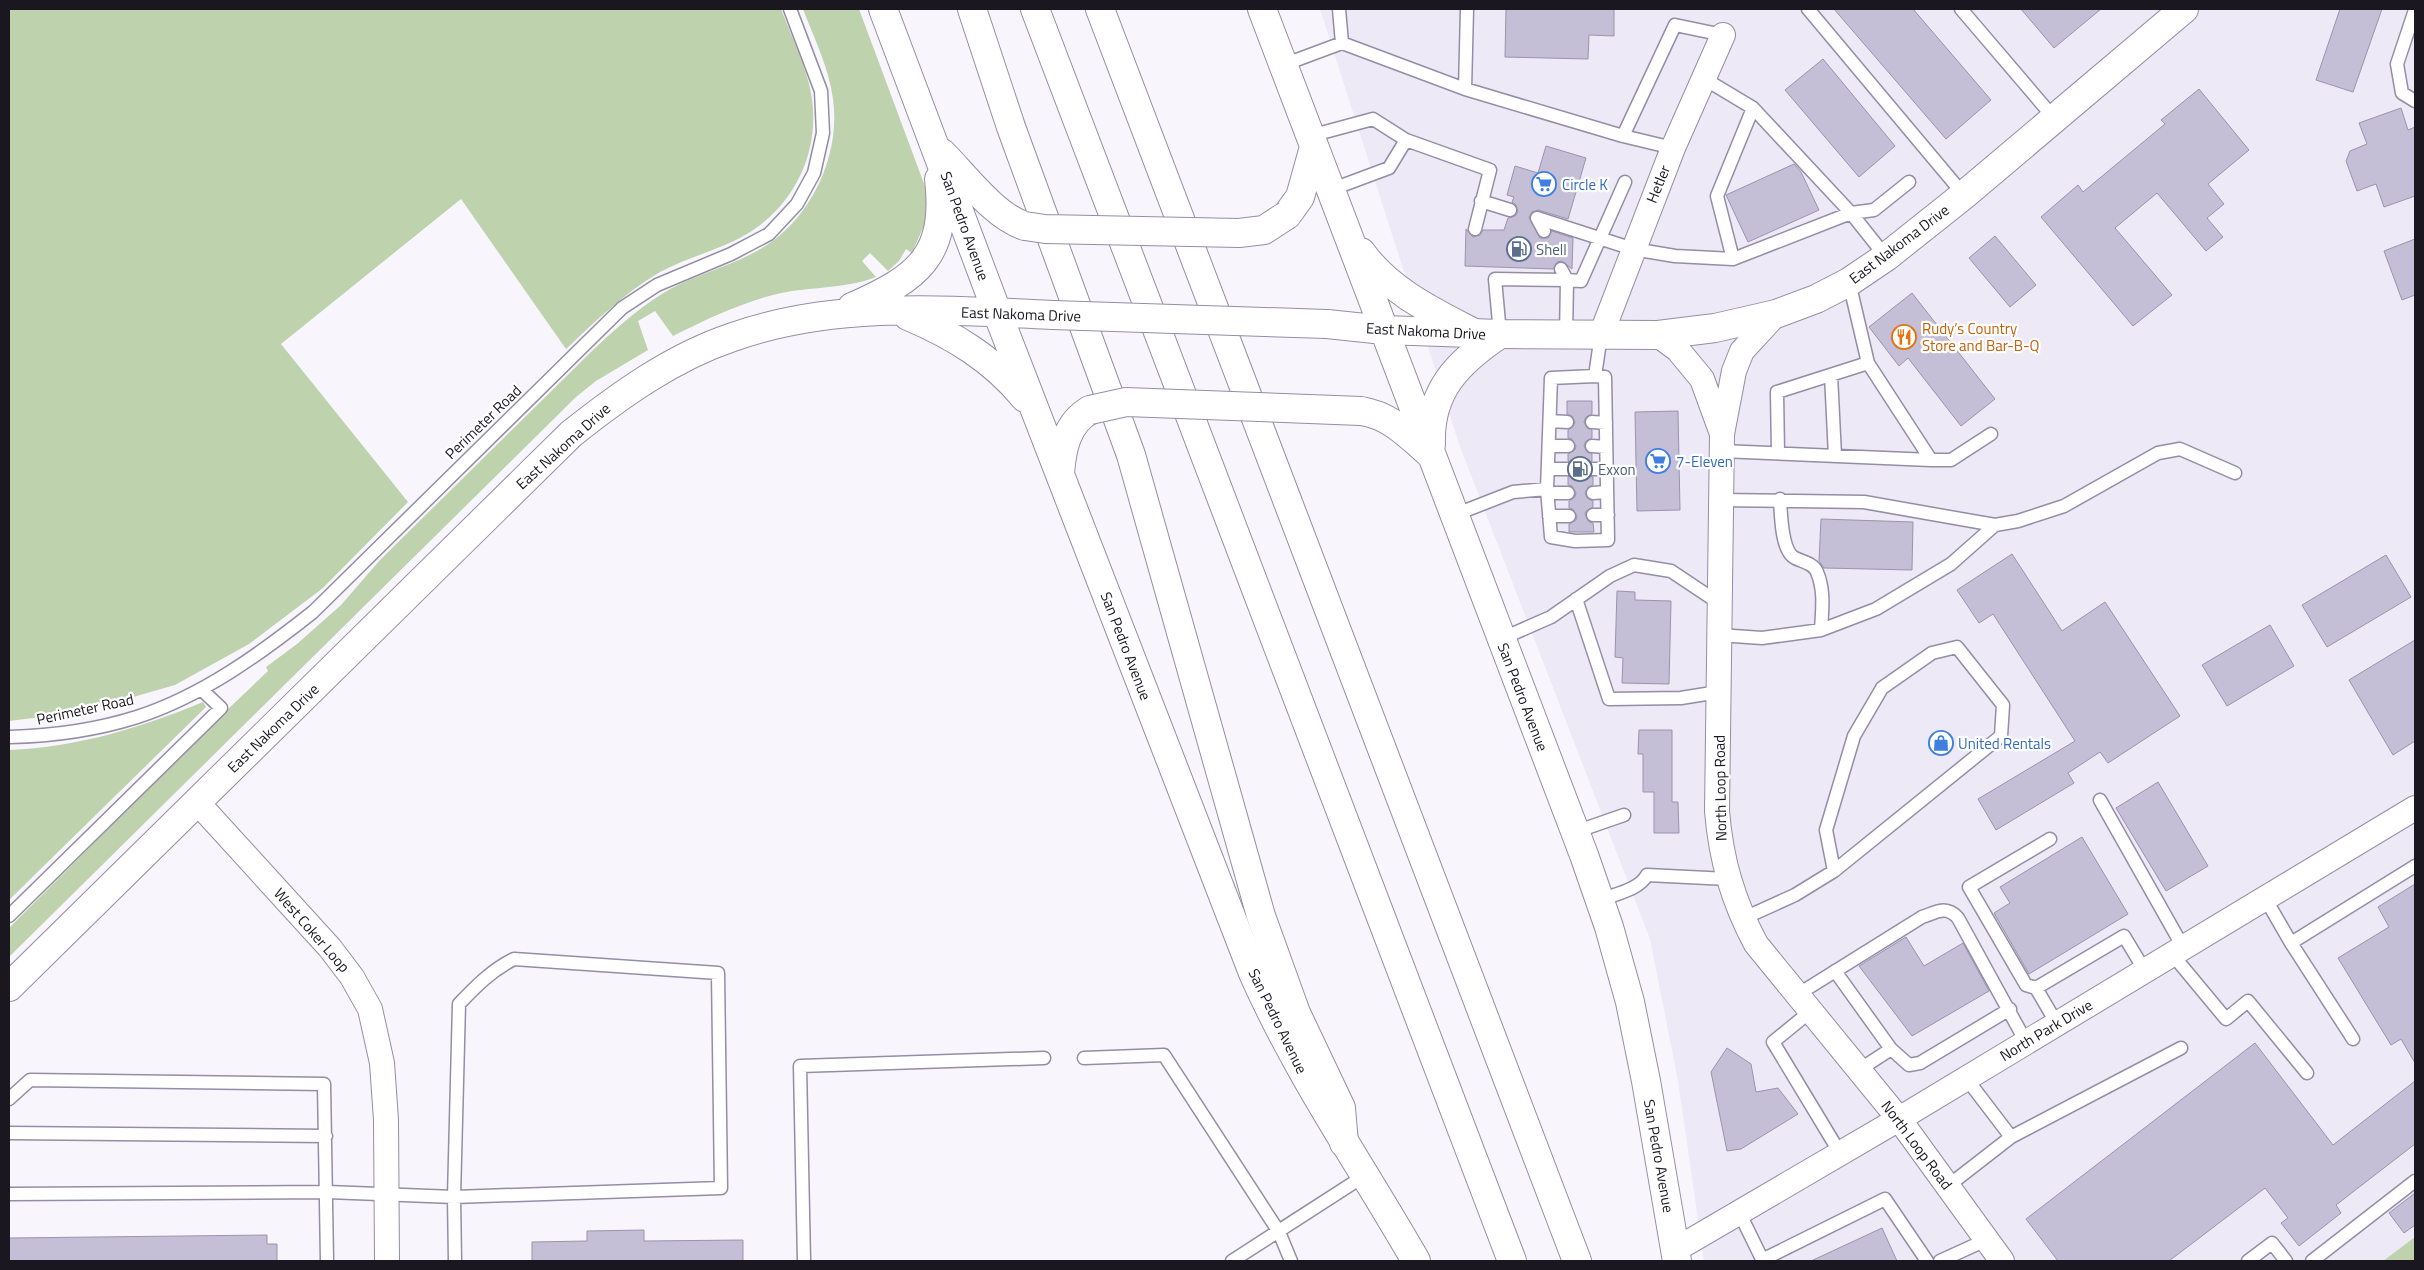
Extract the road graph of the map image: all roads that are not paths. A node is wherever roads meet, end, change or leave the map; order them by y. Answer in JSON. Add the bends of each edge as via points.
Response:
{"nodes":[{"id":1,"x":790,"y":9,"type":"edge"},
{"id":2,"x":883,"y":9,"type":"edge"},
{"id":3,"x":972,"y":9,"type":"edge"},
{"id":4,"x":1035,"y":9,"type":"edge"},
{"id":5,"x":1100,"y":9,"type":"edge"},
{"id":6,"x":1262,"y":9,"type":"edge"},
{"id":7,"x":1339,"y":9,"type":"edge"},
{"id":8,"x":1466,"y":9,"type":"edge"},
{"id":9,"x":1808,"y":9,"type":"edge"},
{"id":10,"x":1961,"y":9,"type":"edge"},
{"id":11,"x":2184,"y":9,"type":"edge"},
{"id":12,"x":2415,"y":10,"type":"edge"},
{"id":13,"x":1723,"y":35,"type":"joint"},
{"id":14,"x":1342,"y":43,"type":"junction"},
{"id":15,"x":1283,"y":65,"type":"junction"},
{"id":16,"x":1703,"y":78,"type":"junction"},
{"id":17,"x":1465,"y":89,"type":"junction"},
{"id":18,"x":2415,"y":101,"type":"edge"},
{"id":19,"x":1754,"y":108,"type":"junction"},
{"id":20,"x":2054,"y":118,"type":"junction"},
{"id":21,"x":1623,"y":136,"type":"junction"},
{"id":22,"x":1406,"y":140,"type":"junction"},
{"id":23,"x":1312,"y":142,"type":"junction"},
{"id":24,"x":934,"y":145,"type":"junction"},
{"id":25,"x":1673,"y":148,"type":"junction"},
{"id":26,"x":1625,"y":182,"type":"dead end"},
{"id":27,"x":1909,"y":182,"type":"dead end"},
{"id":28,"x":1330,"y":190,"type":"junction"},
{"id":29,"x":1964,"y":195,"type":"junction"},
{"id":30,"x":1481,"y":201,"type":"junction"},
{"id":31,"x":1510,"y":210,"type":"dead end"},
{"id":32,"x":1851,"y":213,"type":"junction"},
{"id":33,"x":1475,"y":229,"type":"dead end"},
{"id":34,"x":1346,"y":230,"type":"junction"},
{"id":35,"x":1544,"y":231,"type":"dead end"},
{"id":36,"x":1600,"y":237,"type":"junction"},
{"id":37,"x":1633,"y":249,"type":"junction"},
{"id":38,"x":1886,"y":257,"type":"junction"},
{"id":39,"x":1734,"y":259,"type":"junction"},
{"id":40,"x":1564,"y":275,"type":"junction"},
{"id":41,"x":1849,"y":282,"type":"junction"},
{"id":42,"x":894,"y":311,"type":"junction"},
{"id":43,"x":997,"y":312,"type":"junction"},
{"id":44,"x":835,"y":314,"type":"junction"},
{"id":45,"x":1776,"y":314,"type":"junction"},
{"id":46,"x":1384,"y":330,"type":"junction"},
{"id":47,"x":1487,"y":334,"type":"junction"},
{"id":48,"x":1601,"y":335,"type":"junction"},
{"id":49,"x":1658,"y":335,"type":"junction"},
{"id":50,"x":1566,"y":336,"type":"junction"},
{"id":51,"x":1868,"y":363,"type":"junction"},
{"id":52,"x":1831,"y":375,"type":"junction"},
{"id":53,"x":1595,"y":376,"type":"junction"},
{"id":54,"x":1037,"y":413,"type":"junction"},
{"id":55,"x":1550,"y":422,"type":"junction"},
{"id":56,"x":1567,"y":422,"type":"dead end"},
{"id":57,"x":1592,"y":422,"type":"dead end"},
{"id":58,"x":1606,"y":423,"type":"junction"},
{"id":59,"x":1991,"y":434,"type":"dead end"},
{"id":60,"x":1722,"y":443,"type":"junction"},
{"id":61,"x":1549,"y":446,"type":"junction"},
{"id":62,"x":1568,"y":446,"type":"dead end"},
{"id":63,"x":1592,"y":446,"type":"dead end"},
{"id":64,"x":1606,"y":447,"type":"junction"},
{"id":65,"x":1778,"y":453,"type":"junction"},
{"id":66,"x":1432,"y":456,"type":"junction"},
{"id":67,"x":1835,"y":456,"type":"junction"},
{"id":68,"x":1932,"y":460,"type":"junction"},
{"id":69,"x":1592,"y":468,"type":"dead end"},
{"id":70,"x":1548,"y":469,"type":"junction"},
{"id":71,"x":1568,"y":469,"type":"dead end"},
{"id":72,"x":1607,"y":469,"type":"junction"},
{"id":73,"x":1060,"y":472,"type":"junction"},
{"id":74,"x":2235,"y":473,"type":"dead end"},
{"id":75,"x":1547,"y":491,"type":"junction"},
{"id":76,"x":1607,"y":492,"type":"junction"},
{"id":77,"x":1568,"y":493,"type":"dead end"},
{"id":78,"x":1593,"y":493,"type":"dead end"},
{"id":79,"x":1719,"y":500,"type":"junction"},
{"id":80,"x":1780,"y":500,"type":"junction"},
{"id":81,"x":1454,"y":515,"type":"junction"},
{"id":82,"x":1593,"y":515,"type":"dead end"},
{"id":83,"x":1608,"y":515,"type":"junction"},
{"id":84,"x":1549,"y":516,"type":"junction"},
{"id":85,"x":1569,"y":516,"type":"dead end"},
{"id":86,"x":1995,"y":525,"type":"junction"},
{"id":87,"x":1576,"y":600,"type":"junction"},
{"id":88,"x":1719,"y":603,"type":"junction"},
{"id":89,"x":1822,"y":630,"type":"junction"},
{"id":90,"x":1719,"y":635,"type":"junction"},
{"id":91,"x":1501,"y":639,"type":"junction"},
{"id":92,"x":202,"y":689,"type":"junction"},
{"id":93,"x":1718,"y":692,"type":"junction"},
{"id":94,"x":9,"y":737,"type":"edge"},
{"id":95,"x":2100,"y":800,"type":"dead end"},
{"id":96,"x":197,"y":802,"type":"junction"},
{"id":97,"x":2415,"y":808,"type":"edge"},
{"id":98,"x":1624,"y":815,"type":"dead end"},
{"id":99,"x":1575,"y":832,"type":"junction"},
{"id":100,"x":2050,"y":839,"type":"dead end"},
{"id":101,"x":2415,"y":866,"type":"edge"},
{"id":102,"x":1834,"y":871,"type":"junction"},
{"id":103,"x":1728,"y":879,"type":"junction"},
{"id":104,"x":2265,"y":898,"type":"junction"},
{"id":105,"x":1600,"y":900,"type":"junction"},
{"id":106,"x":9,"y":916,"type":"edge"},
{"id":107,"x":1742,"y":919,"type":"junction"},
{"id":108,"x":2291,"y":943,"type":"junction"},
{"id":109,"x":2178,"y":950,"type":"junction"},
{"id":110,"x":1836,"y":971,"type":"junction"},
{"id":111,"x":2145,"y":971,"type":"junction"},
{"id":112,"x":9,"y":987,"type":"edge"},
{"id":113,"x":2036,"y":988,"type":"junction"},
{"id":114,"x":1804,"y":1003,"type":"junction"},
{"id":115,"x":2010,"y":1009,"type":"junction"},
{"id":116,"x":2057,"y":1024,"type":"junction"},
{"id":117,"x":2353,"y":1039,"type":"dead end"},
{"id":118,"x":2026,"y":1042,"type":"junction"},
{"id":119,"x":2181,"y":1048,"type":"dead end"},
{"id":120,"x":1892,"y":1049,"type":"junction"},
{"id":121,"x":1044,"y":1058,"type":"dead end"},
{"id":122,"x":1084,"y":1058,"type":"dead end"},
{"id":123,"x":1859,"y":1070,"type":"junction"},
{"id":124,"x":2307,"y":1073,"type":"dead end"},
{"id":125,"x":1966,"y":1078,"type":"junction"},
{"id":126,"x":9,"y":1099,"type":"edge"},
{"id":127,"x":1899,"y":1119,"type":"junction"},
{"id":128,"x":9,"y":1133,"type":"edge"},
{"id":129,"x":326,"y":1136,"type":"junction"},
{"id":130,"x":2011,"y":1136,"type":"junction"},
{"id":131,"x":1344,"y":1143,"type":"junction"},
{"id":132,"x":1840,"y":1153,"type":"junction"},
{"id":133,"x":1364,"y":1176,"type":"junction"},
{"id":134,"x":2415,"y":1181,"type":"edge"},
{"id":135,"x":1948,"y":1186,"type":"junction"},
{"id":136,"x":328,"y":1192,"type":"junction"},
{"id":137,"x":9,"y":1194,"type":"edge"},
{"id":138,"x":387,"y":1195,"type":"junction"},
{"id":139,"x":454,"y":1197,"type":"junction"},
{"id":140,"x":1740,"y":1212,"type":"junction"},
{"id":141,"x":1279,"y":1232,"type":"junction"},
{"id":142,"x":1986,"y":1240,"type":"junction"},
{"id":143,"x":1676,"y":1256,"type":"edge"},
{"id":144,"x":1763,"y":1260,"type":"edge"},
{"id":145,"x":328,"y":1261,"type":"edge"},
{"id":146,"x":387,"y":1261,"type":"edge"},
{"id":147,"x":455,"y":1261,"type":"edge"},
{"id":148,"x":804,"y":1261,"type":"edge"},
{"id":149,"x":1232,"y":1261,"type":"edge"},
{"id":150,"x":1291,"y":1261,"type":"edge"},
{"id":151,"x":1416,"y":1261,"type":"edge"},
{"id":152,"x":1512,"y":1261,"type":"edge"},
{"id":153,"x":1577,"y":1261,"type":"edge"},
{"id":154,"x":1927,"y":1261,"type":"edge"},
{"id":155,"x":1940,"y":1261,"type":"edge"},
{"id":156,"x":2002,"y":1261,"type":"edge"},
{"id":157,"x":2248,"y":1261,"type":"edge"},
{"id":158,"x":2286,"y":1261,"type":"edge"},
{"id":159,"x":2312,"y":1261,"type":"edge"}],
"edges":[{"from":1,"to":92,"type":"lane","name":"Perimeter Road","via":[[821,91],[822,124],[814,173],[797,204],[769,234],[731,254],[656,285],[622,308],[313,612],[263,651]]},
{"from":2,"to":24,"type":"main road","name":"San Pedro Avenue"},
{"from":3,"to":131,"type":"main road","via":[[1011,127],[1131,455],[1261,916],[1296,1013],[1341,1108]]},
{"from":4,"to":152,"type":"main road"},
{"from":5,"to":153,"type":"main road"},
{"from":6,"to":15,"type":"main road","name":"San Pedro Avenue"},
{"from":7,"to":14,"type":"lane"},
{"from":8,"to":17,"type":"lane"},
{"from":9,"to":29,"type":"lane"},
{"from":10,"to":20,"type":"lane"},
{"from":11,"to":20,"type":"main road","name":"East Nakoma Drive"},
{"from":12,"to":18,"type":"lane","via":[[2396,64],[2402,94]]},
{"from":13,"to":16,"type":"street","name":"Hetler"},
{"from":13,"to":21,"type":"lane","via":[[1674,25]]},
{"from":14,"to":15,"type":"lane"},
{"from":14,"to":17,"type":"lane"},
{"from":15,"to":23,"type":"main road","name":"San Pedro Avenue"},
{"from":16,"to":19,"type":"lane"},
{"from":16,"to":25,"type":"street","name":"Hetler"},
{"from":17,"to":21,"type":"lane"},
{"from":19,"to":32,"type":"lane"},
{"from":19,"to":39,"type":"lane","via":[[1717,196]]},
{"from":20,"to":29,"type":"main road","name":"East Nakoma Drive"},
{"from":21,"to":25,"type":"lane"},
{"from":22,"to":23,"type":"lane","via":[[1373,119]]},
{"from":22,"to":28,"type":"lane","via":[[1389,168]]},
{"from":22,"to":30,"type":"lane","via":[[1490,170]]},
{"from":23,"to":24,"type":"main road","bridge":true,"via":[[1300,196],[1287,215],[1264,230],[1239,234],[1025,226],[997,209]]},
{"from":23,"to":28,"type":"main road","name":"San Pedro Avenue"},
{"from":24,"to":43,"type":"main road","name":"San Pedro Avenue"},
{"from":24,"to":44,"type":"main road","via":[[940,212],[935,241],[928,255],[912,274],[891,290]]},
{"from":25,"to":37,"type":"street","name":"Hetler"},
{"from":26,"to":36,"type":"lane"},
{"from":27,"to":32,"type":"lane","via":[[1874,210]]},
{"from":28,"to":34,"type":"main road","name":"San Pedro Avenue"},
{"from":29,"to":38,"type":"main road","name":"East Nakoma Drive"},
{"from":30,"to":31,"type":"lane"},
{"from":30,"to":33,"type":"lane"},
{"from":32,"to":38,"type":"lane"},
{"from":32,"to":39,"type":"lane"},
{"from":34,"to":46,"type":"main road","name":"San Pedro Avenue"},
{"from":34,"to":47,"type":"main road","via":[[1372,268],[1383,278],[1414,300]]},
{"from":35,"to":36,"type":"lane","via":[[1537,218]]},
{"from":36,"to":37,"type":"lane"},
{"from":36,"to":40,"type":"lane","via":[[1581,280]]},
{"from":37,"to":39,"type":"lane","via":[[1675,256]]},
{"from":37,"to":48,"type":"street","name":"Hetler"},
{"from":38,"to":41,"type":"main road","name":"East Nakoma Drive"},
{"from":40,"to":47,"type":"lane","via":[[1492,273]]},
{"from":40,"to":50,"type":"lane"},
{"from":41,"to":45,"type":"main road","name":"East Nakoma Drive"},
{"from":41,"to":51,"type":"lane"},
{"from":42,"to":43,"type":"main road","name":"East Nakoma Drive"},
{"from":42,"to":44,"type":"main road","name":"East Nakoma Drive"},
{"from":42,"to":54,"type":"main road","via":[[940,329],[972,349],[997,369]]},
{"from":43,"to":46,"type":"main road","name":"East Nakoma Drive","bridge":true,"via":[[1327,324]]},
{"from":43,"to":54,"type":"main road","name":"San Pedro Avenue"},
{"from":44,"to":96,"type":"main road","name":"East Nakoma Drive","via":[[774,324],[732,337],[648,378],[608,404],[564,441]]},
{"from":45,"to":49,"type":"main road","name":"East Nakoma Drive","via":[[1696,332]]},
{"from":45,"to":60,"type":"street","name":"North Loop Road","via":[[1742,351],[1734,371]]},
{"from":46,"to":47,"type":"main road","name":"East Nakoma Drive"},
{"from":46,"to":66,"type":"main road","name":"San Pedro Avenue"},
{"from":47,"to":50,"type":"main road","name":"East Nakoma Drive"},
{"from":47,"to":66,"type":"main road","via":[[1444,386],[1433,411],[1430,429]]},
{"from":48,"to":49,"type":"main road","name":"East Nakoma Drive"},
{"from":48,"to":50,"type":"main road","name":"East Nakoma Drive"},
{"from":48,"to":53,"type":"lane"},
{"from":49,"to":60,"type":"street","name":"North Loop Road","via":[[1678,350],[1702,379]]},
{"from":51,"to":52,"type":"lane"},
{"from":51,"to":68,"type":"lane"},
{"from":52,"to":65,"type":"lane","via":[[1777,392]]},
{"from":52,"to":67,"type":"lane"},
{"from":53,"to":55,"type":"lane","via":[[1551,378]]},
{"from":53,"to":58,"type":"lane","via":[[1605,377]]},
{"from":54,"to":73,"type":"main road","name":"San Pedro Avenue"},
{"from":55,"to":56,"type":"lane"},
{"from":55,"to":61,"type":"lane"},
{"from":57,"to":58,"type":"lane"},
{"from":58,"to":64,"type":"lane"},
{"from":59,"to":68,"type":"lane","via":[[1951,460]]},
{"from":60,"to":65,"type":"lane"},
{"from":60,"to":79,"type":"street","name":"North Loop Road"},
{"from":61,"to":62,"type":"lane"},
{"from":61,"to":70,"type":"lane"},
{"from":63,"to":64,"type":"lane"},
{"from":64,"to":72,"type":"lane"},
{"from":65,"to":67,"type":"lane"},
{"from":66,"to":73,"type":"main road","bridge":true,"via":[[1396,424],[1383,416],[1361,411],[1126,402],[1090,410],[1076,420],[1069,431]]},
{"from":66,"to":81,"type":"main road","name":"San Pedro Avenue"},
{"from":67,"to":68,"type":"lane"},
{"from":69,"to":72,"type":"lane"},
{"from":70,"to":71,"type":"lane"},
{"from":70,"to":75,"type":"lane"},
{"from":72,"to":76,"type":"lane"},
{"from":73,"to":131,"type":"main road","name":"San Pedro Avenue","via":[[1253,973],[1286,1044]]},
{"from":74,"to":86,"type":"lane","via":[[2180,449],[2158,453],[2064,506],[2018,522]]},
{"from":75,"to":77,"type":"lane"},
{"from":75,"to":81,"type":"lane","via":[[1513,492]]},
{"from":75,"to":84,"type":"lane"},
{"from":76,"to":78,"type":"lane"},
{"from":76,"to":83,"type":"lane"},
{"from":79,"to":80,"type":"lane"},
{"from":79,"to":88,"type":"street","name":"North Loop Road"},
{"from":80,"to":86,"type":"lane","via":[[1864,502]]},
{"from":80,"to":89,"type":"lane","via":[[1781,529],[1789,551],[1793,557],[1807,562],[1816,570],[1822,590]]},
{"from":81,"to":91,"type":"main road","name":"San Pedro Avenue"},
{"from":82,"to":83,"type":"lane"},
{"from":83,"to":84,"type":"lane","via":[[1608,540],[1575,541],[1551,537]]},
{"from":84,"to":85,"type":"lane"},
{"from":86,"to":89,"type":"lane","via":[[1943,569],[1876,609]]},
{"from":87,"to":88,"type":"lane","via":[[1610,576],[1634,565],[1671,572]]},
{"from":87,"to":91,"type":"lane","via":[[1551,617]]},
{"from":87,"to":93,"type":"lane","via":[[1609,699],[1681,698]]},
{"from":88,"to":90,"type":"street","name":"North Loop Road"},
{"from":89,"to":90,"type":"lane","via":[[1762,638]]},
{"from":90,"to":93,"type":"street","name":"North Loop Road"},
{"from":91,"to":99,"type":"main road","name":"San Pedro Avenue"},
{"from":92,"to":94,"type":"lane","name":"Perimeter Road","via":[[137,717],[47,736]]},
{"from":92,"to":106,"type":"lane","via":[[221,708]]},
{"from":93,"to":103,"type":"street","name":"North Loop Road","via":[[1719,839]]},
{"from":95,"to":109,"type":"lane"},
{"from":96,"to":112,"type":"main road","name":"East Nakoma Drive"},
{"from":96,"to":138,"type":"street","name":"West Coker Loop","via":[[330,948],[352,977],[370,1010],[382,1063]]},
{"from":97,"to":104,"type":"street","name":"North Park Drive"},
{"from":98,"to":99,"type":"lane"},
{"from":99,"to":105,"type":"main road","name":"San Pedro Avenue"},
{"from":100,"to":113,"type":"lane","via":[[1969,886],[2026,985]]},
{"from":101,"to":108,"type":"lane"},
{"from":102,"to":102,"type":"lane","via":[[2001,736],[2003,705],[1957,647],[1932,653],[1882,688],[1854,736],[1826,830]]},
{"from":102,"to":107,"type":"lane","via":[[1794,895]]},
{"from":103,"to":105,"type":"lane","via":[[1647,875],[1634,887]]},
{"from":103,"to":107,"type":"street","name":"North Loop Road"},
{"from":104,"to":108,"type":"lane"},
{"from":104,"to":109,"type":"street","name":"North Park Drive"},
{"from":105,"to":143,"type":"main road","name":"San Pedro Avenue","via":[[1630,1002]]},
{"from":107,"to":114,"type":"street","name":"North Loop Road","via":[[1756,944]]},
{"from":108,"to":117,"type":"lane"},
{"from":109,"to":111,"type":"street","name":"North Park Drive"},
{"from":109,"to":124,"type":"lane","via":[[2226,1019],[2248,1001]]},
{"from":110,"to":114,"type":"lane"},
{"from":110,"to":115,"type":"lane","via":[[1922,917],[1944,909],[1952,911],[1958,918]]},
{"from":110,"to":120,"type":"lane"},
{"from":111,"to":113,"type":"lane","via":[[2124,936]]},
{"from":111,"to":116,"type":"street","name":"North Park Drive"},
{"from":113,"to":116,"type":"lane"},
{"from":114,"to":123,"type":"street","name":"North Loop Road"},
{"from":114,"to":132,"type":"lane","via":[[1773,1042]]},
{"from":115,"to":118,"type":"lane"},
{"from":115,"to":120,"type":"lane","via":[[1920,1063],[1909,1065]]},
{"from":116,"to":118,"type":"street","name":"North Park Drive"},
{"from":118,"to":125,"type":"street","name":"North Park Drive"},
{"from":119,"to":130,"type":"lane"},
{"from":120,"to":123,"type":"lane"},
{"from":121,"to":148,"type":"lane","via":[[800,1066]]},
{"from":122,"to":141,"type":"lane","via":[[1164,1055]]},
{"from":123,"to":127,"type":"street","name":"North Loop Road"},
{"from":125,"to":127,"type":"street","name":"North Park Drive"},
{"from":125,"to":130,"type":"lane"},
{"from":126,"to":129,"type":"lane","via":[[30,1080],[324,1084]]},
{"from":127,"to":132,"type":"street","name":"North Park Drive"},
{"from":127,"to":135,"type":"street","name":"North Loop Road"},
{"from":128,"to":129,"type":"lane"},
{"from":129,"to":136,"type":"lane"},
{"from":130,"to":135,"type":"lane"},
{"from":131,"to":133,"type":"main road","name":"San Pedro Avenue"},
{"from":132,"to":140,"type":"street","name":"North Park Drive"},
{"from":133,"to":141,"type":"lane"},
{"from":133,"to":151,"type":"main road","name":"San Pedro Avenue"},
{"from":134,"to":159,"type":"lane"},
{"from":135,"to":142,"type":"street","name":"North Loop Road"},
{"from":136,"to":137,"type":"lane"},
{"from":136,"to":138,"type":"lane"},
{"from":136,"to":145,"type":"lane"},
{"from":138,"to":139,"type":"lane"},
{"from":138,"to":146,"type":"street","name":"West Coker Loop"},
{"from":139,"to":139,"type":"lane","via":[[459,1004],[482,981],[514,959],[718,973],[721,1188]]},
{"from":139,"to":147,"type":"lane"},
{"from":140,"to":143,"type":"street","name":"North Park Drive"},
{"from":140,"to":144,"type":"lane"},
{"from":141,"to":149,"type":"lane"},
{"from":141,"to":150,"type":"lane"},
{"from":142,"to":155,"type":"lane"},
{"from":142,"to":156,"type":"street","name":"North Loop Road"},
{"from":144,"to":154,"type":"lane","via":[[1885,1199]]},
{"from":157,"to":158,"type":"lane","via":[[2272,1243]]}]}
